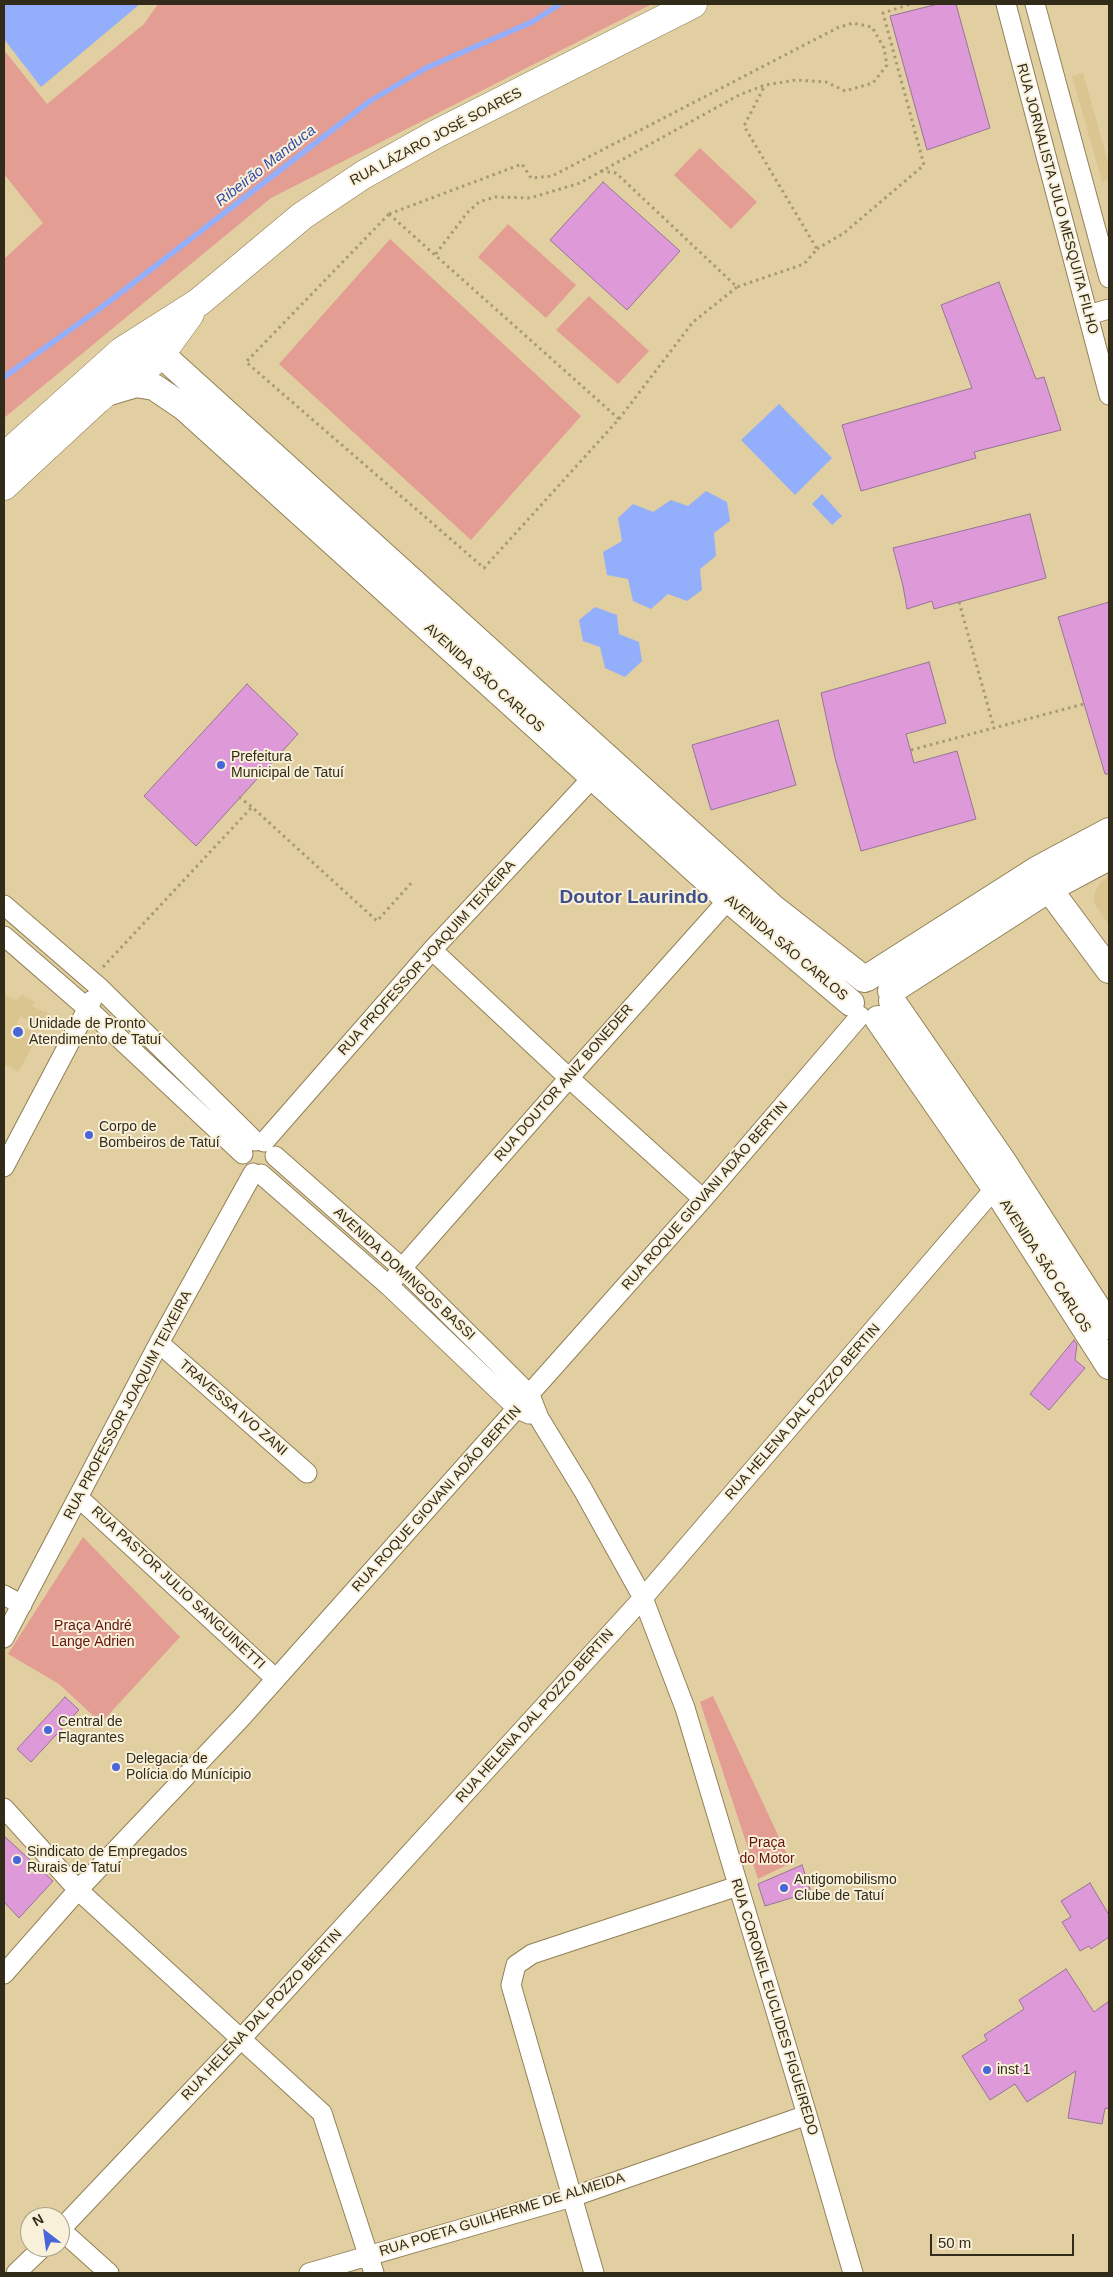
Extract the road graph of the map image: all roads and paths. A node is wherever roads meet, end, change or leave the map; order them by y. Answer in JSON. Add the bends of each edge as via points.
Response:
{"nodes":[{"id":1,"x":693,"y":4,"type":"edge"},
{"id":2,"x":911,"y":4,"type":"edge"},
{"id":3,"x":1006,"y":4,"type":"edge"},
{"id":4,"x":1035,"y":4,"type":"edge"},
{"id":5,"x":765,"y":85,"type":"junction"},
{"id":6,"x":601,"y":171,"type":"junction"},
{"id":7,"x":389,"y":214,"type":"junction"},
{"id":8,"x":817,"y":249,"type":"junction"},
{"id":9,"x":435,"y":255,"type":"junction"},
{"id":10,"x":1109,"y":278,"type":"edge"},
{"id":11,"x":736,"y":287,"type":"junction"},
{"id":12,"x":199,"y":302,"type":"junction"},
{"id":13,"x":1109,"y":309,"type":"edge"},
{"id":14,"x":1088,"y":315,"type":"junction"},
{"id":15,"x":122,"y":351,"type":"junction"},
{"id":16,"x":161,"y":354,"type":"junction"},
{"id":17,"x":106,"y":393,"type":"junction"},
{"id":18,"x":1109,"y":395,"type":"edge"},
{"id":19,"x":619,"y":419,"type":"junction"},
{"id":20,"x":4,"y":457,"type":"edge"},
{"id":21,"x":4,"y":486,"type":"edge"},
{"id":22,"x":959,"y":602,"type":"dead end"},
{"id":23,"x":1084,"y":704,"type":"dead end"},
{"id":24,"x":994,"y":728,"type":"junction"},
{"id":25,"x":911,"y":750,"type":"dead end"},
{"id":26,"x":593,"y":777,"type":"junction"},
{"id":27,"x":239,"y":797,"type":"dead end"},
{"id":28,"x":252,"y":806,"type":"junction"},
{"id":29,"x":1109,"y":831,"type":"edge"},
{"id":30,"x":1109,"y":857,"type":"edge"},
{"id":31,"x":1044,"y":879,"type":"junction"},
{"id":32,"x":413,"y":881,"type":"dead end"},
{"id":33,"x":736,"y":890,"type":"junction"},
{"id":34,"x":4,"y":905,"type":"edge"},
{"id":35,"x":4,"y":936,"type":"edge"},
{"id":36,"x":432,"y":950,"type":"junction"},
{"id":37,"x":1109,"y":970,"type":"edge"},
{"id":38,"x":865,"y":979,"type":"junction"},
{"id":39,"x":95,"y":984,"type":"junction"},
{"id":40,"x":875,"y":1006,"type":"junction"},
{"id":41,"x":87,"y":1008,"type":"junction"},
{"id":42,"x":569,"y":1078,"type":"junction"},
{"id":43,"x":259,"y":1148,"type":"junction"},
{"id":44,"x":4,"y":1167,"type":"edge"},
{"id":45,"x":257,"y":1174,"type":"junction"},
{"id":46,"x":1005,"y":1184,"type":"junction"},
{"id":47,"x":703,"y":1199,"type":"junction"},
{"id":48,"x":402,"y":1268,"type":"junction"},
{"id":49,"x":389,"y":1286,"type":"junction"},
{"id":50,"x":1109,"y":1326,"type":"edge"},
{"id":51,"x":159,"y":1343,"type":"junction"},
{"id":52,"x":1109,"y":1366,"type":"edge"},
{"id":53,"x":530,"y":1395,"type":"junction"},
{"id":54,"x":518,"y":1409,"type":"junction"},
{"id":55,"x":539,"y":1418,"type":"junction"},
{"id":56,"x":306,"y":1473,"type":"dead end"},
{"id":57,"x":79,"y":1498,"type":"junction"},
{"id":58,"x":4,"y":1595,"type":"edge"},
{"id":59,"x":643,"y":1598,"type":"junction"},
{"id":60,"x":22,"y":1605,"type":"junction"},
{"id":61,"x":4,"y":1638,"type":"edge"},
{"id":62,"x":276,"y":1679,"type":"junction"},
{"id":63,"x":4,"y":1808,"type":"edge"},
{"id":64,"x":738,"y":1886,"type":"junction"},
{"id":65,"x":78,"y":1890,"type":"junction"},
{"id":66,"x":4,"y":1974,"type":"edge"},
{"id":67,"x":240,"y":2040,"type":"junction"},
{"id":68,"x":807,"y":2115,"type":"junction"},
{"id":69,"x":572,"y":2198,"type":"junction"},
{"id":70,"x":70,"y":2219,"type":"edge"},
{"id":71,"x":70,"y":2239,"type":"edge"},
{"id":72,"x":369,"y":2255,"type":"junction"},
{"id":73,"x":33,"y":2257,"type":"edge"},
{"id":74,"x":16,"y":2273,"type":"edge"},
{"id":75,"x":109,"y":2273,"type":"edge"},
{"id":76,"x":309,"y":2273,"type":"edge"},
{"id":77,"x":374,"y":2273,"type":"edge"},
{"id":78,"x":594,"y":2273,"type":"edge"},
{"id":79,"x":853,"y":2273,"type":"edge"}],
"edges":[{"from":1,"to":12,"type":"main road","name":"RUA LÁZARO JOSÉ SOARES","via":[[436,134],[363,175],[302,216]]},
{"from":2,"to":8,"type":"path","via":[[883,13],[924,165],[844,234]]},
{"from":3,"to":14,"type":"street","name":"RUA JORNALISTA JULO MESQUITA FILHO"},
{"from":4,"to":10,"type":"street"},
{"from":5,"to":6,"type":"path","via":[[739,95]]},
{"from":5,"to":7,"type":"path","via":[[796,80],[826,82],[845,91],[873,83],[887,64],[884,48],[872,27],[853,23],[836,28],[552,176],[530,178],[522,164]]},
{"from":5,"to":8,"type":"path","via":[[744,126]]},
{"from":6,"to":9,"type":"path","via":[[580,183],[530,198],[495,197],[479,202]]},
{"from":6,"to":11,"type":"path","via":[[616,173]]},
{"from":7,"to":9,"type":"path"},
{"from":7,"to":19,"type":"path","via":[[246,362],[484,568]]},
{"from":8,"to":11,"type":"path","via":[[804,264]]},
{"from":9,"to":19,"type":"path"},
{"from":11,"to":19,"type":"path","via":[[693,322]]},
{"from":12,"to":15,"type":"main road","name":"RUA LÁZARO JOSÉ SOARES"},
{"from":12,"to":16,"type":"main road","name":"RUA LÁZARO JOSÉ SOARES"},
{"from":13,"to":14,"type":"street"},
{"from":14,"to":18,"type":"street","name":"RUA JORNALISTA JULO MESQUITA FILHO"},
{"from":15,"to":16,"type":"main road","name":"AVENIDA SÃO CARLOS","via":[[137,348]]},
{"from":15,"to":20,"type":"main road","name":"RUA LÁZARO JOSÉ SOARES"},
{"from":16,"to":17,"type":"main road","name":"RUA LÁZARO JOSÉ SOARES","via":[[148,366],[129,373]]},
{"from":16,"to":33,"type":"main road","name":"AVENIDA SÃO CARLOS"},
{"from":17,"to":21,"type":"main road","name":"RUA LÁZARO JOSÉ SOARES"},
{"from":17,"to":26,"type":"main road","name":"AVENIDA SÃO CARLOS","via":[[136,384],[154,387],[185,408]]},
{"from":22,"to":24,"type":"path"},
{"from":23,"to":24,"type":"path"},
{"from":24,"to":25,"type":"path"},
{"from":26,"to":33,"type":"main road","name":"AVENIDA SÃO CARLOS"},
{"from":26,"to":36,"type":"street","name":"RUA PROFESSOR JOAQUIM TEIXEIRA"},
{"from":27,"to":28,"type":"path"},
{"from":28,"to":32,"type":"path","via":[[377,921]]},
{"from":28,"to":39,"type":"path"},
{"from":29,"to":31,"type":"main road"},
{"from":30,"to":31,"type":"main road"},
{"from":31,"to":37,"type":"main road"},
{"from":31,"to":38,"type":"main road"},
{"from":31,"to":40,"type":"main road"},
{"from":33,"to":38,"type":"main road","name":"AVENIDA SÃO CARLOS","via":[[772,907]]},
{"from":33,"to":40,"type":"main road","name":"AVENIDA SÃO CARLOS"},
{"from":33,"to":42,"type":"street","name":"RUA DOUTOR ANIZ BONEDER"},
{"from":34,"to":39,"type":"street","name":"AVENIDA DOMINGOS BASSI"},
{"from":35,"to":41,"type":"street","name":"AVENIDA DOMINGOS BASSI"},
{"from":36,"to":42,"type":"street"},
{"from":36,"to":43,"type":"street","name":"RUA PROFESSOR JOAQUIM TEIXEIRA"},
{"from":38,"to":40,"type":"main road","name":"AVENIDA SÃO CARLOS","via":[[877,978],[886,983]]},
{"from":39,"to":41,"type":"street"},
{"from":39,"to":43,"type":"street","name":"AVENIDA DOMINGOS BASSI"},
{"from":40,"to":46,"type":"main road","name":"AVENIDA SÃO CARLOS"},
{"from":40,"to":47,"type":"street","name":"RUA ROQUE GIOVANI ADÃO BERTIN"},
{"from":41,"to":43,"type":"street","name":"AVENIDA DOMINGOS BASSI"},
{"from":41,"to":44,"type":"street"},
{"from":42,"to":47,"type":"street"},
{"from":42,"to":48,"type":"street","name":"RUA DOUTOR ANIZ BONEDER"},
{"from":43,"to":45,"type":"street","name":"AVENIDA DOMINGOS BASSI","via":[[242,1162],[246,1169]]},
{"from":43,"to":45,"type":"street","name":"RUA PROFESSOR JOAQUIM TEIXEIRA","via":[[274,1165]]},
{"from":43,"to":48,"type":"street","name":"AVENIDA DOMINGOS BASSI"},
{"from":45,"to":49,"type":"street","name":"AVENIDA DOMINGOS BASSI"},
{"from":45,"to":51,"type":"street","name":"RUA PROFESSOR JOAQUIM TEIXEIRA"},
{"from":46,"to":50,"type":"main road","name":"AVENIDA SÃO CARLOS"},
{"from":46,"to":52,"type":"main road","name":"AVENIDA SÃO CARLOS"},
{"from":46,"to":59,"type":"street","name":"RUA HELENA DAL POZZO BERTIN"},
{"from":47,"to":53,"type":"street","name":"RUA ROQUE GIOVANI ADÃO BERTIN"},
{"from":48,"to":49,"type":"street","name":"RUA DOUTOR ANIZ BONEDER"},
{"from":48,"to":53,"type":"street","name":"AVENIDA DOMINGOS BASSI"},
{"from":49,"to":54,"type":"street","name":"AVENIDA DOMINGOS BASSI"},
{"from":51,"to":56,"type":"street","name":"TRAVESSA IVO ZANI"},
{"from":51,"to":57,"type":"street","name":"RUA PROFESSOR JOAQUIM TEIXEIRA"},
{"from":53,"to":54,"type":"street","name":"RUA ROQUE GIOVANI ADÃO BERTIN"},
{"from":53,"to":55,"type":"street","name":"RUA CORONEL EUCLIDES FIGUEIREDO"},
{"from":54,"to":55,"type":"street"},
{"from":54,"to":62,"type":"street","name":"RUA ROQUE GIOVANI ADÃO BERTIN"},
{"from":55,"to":59,"type":"street","name":"RUA CORONEL EUCLIDES FIGUEIREDO","via":[[584,1490]]},
{"from":57,"to":60,"type":"street","name":"RUA PROFESSOR JOAQUIM TEIXEIRA"},
{"from":57,"to":62,"type":"street","name":"RUA PASTOR JULIO SANGUINETTI"},
{"from":58,"to":60,"type":"street"},
{"from":59,"to":64,"type":"street","name":"RUA CORONEL EUCLIDES FIGUEIREDO","via":[[685,1708]]},
{"from":59,"to":67,"type":"street","name":"RUA HELENA DAL POZZO BERTIN"},
{"from":60,"to":61,"type":"street","name":"RUA PROFESSOR JOAQUIM TEIXEIRA"},
{"from":62,"to":65,"type":"street","name":"RUA ROQUE GIOVANI ADÃO BERTIN"},
{"from":63,"to":65,"type":"street"},
{"from":64,"to":68,"type":"street","name":"RUA CORONEL EUCLIDES FIGUEIREDO"},
{"from":64,"to":69,"type":"street","via":[[532,1954],[516,1965],[511,1985]]},
{"from":65,"to":66,"type":"street","name":"RUA ROQUE GIOVANI ADÃO BERTIN"},
{"from":65,"to":67,"type":"street"},
{"from":67,"to":70,"type":"street","name":"RUA HELENA DAL POZZO BERTIN"},
{"from":67,"to":72,"type":"street","via":[[322,2113]]},
{"from":68,"to":69,"type":"street","name":"RUA POETA GUILHERME DE ALMEIDA"},
{"from":68,"to":79,"type":"street","name":"RUA CORONEL EUCLIDES FIGUEIREDO"},
{"from":69,"to":72,"type":"street","name":"RUA POETA GUILHERME DE ALMEIDA"},
{"from":69,"to":78,"type":"street"},
{"from":71,"to":75,"type":"street"},
{"from":72,"to":76,"type":"street","name":"RUA POETA GUILHERME DE ALMEIDA"},
{"from":72,"to":77,"type":"street"},
{"from":73,"to":74,"type":"street"}]}
